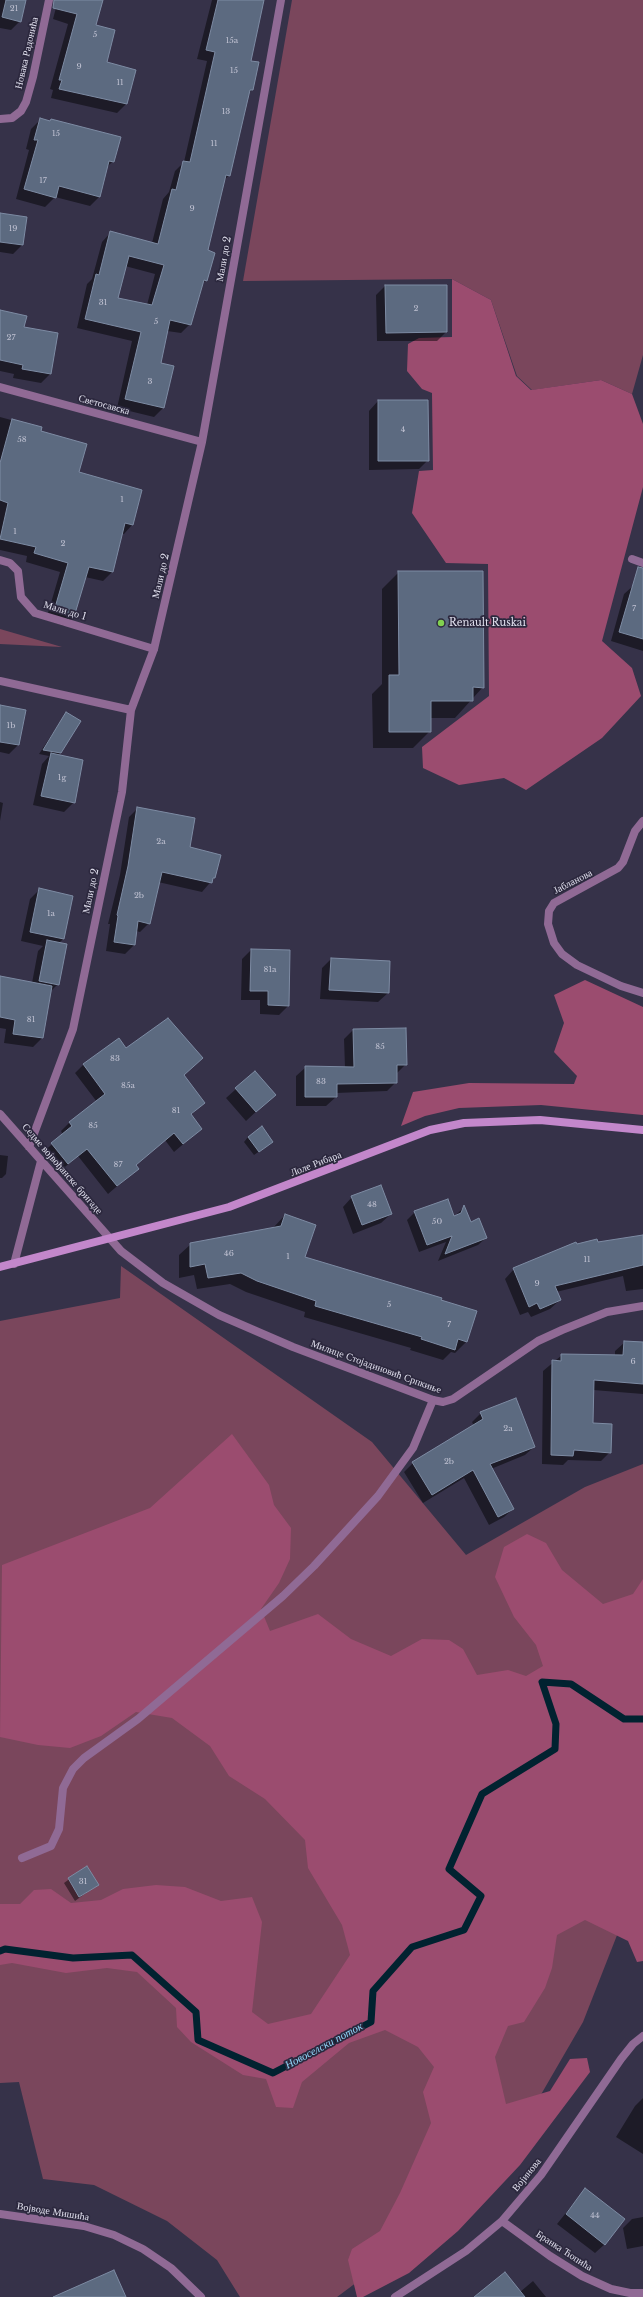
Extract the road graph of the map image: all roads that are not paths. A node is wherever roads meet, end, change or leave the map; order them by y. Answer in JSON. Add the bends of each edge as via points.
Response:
{"nodes":[{"id":1,"x":49,"y":0,"type":"edge"},
{"id":2,"x":281,"y":0,"type":"edge"},
{"id":3,"x":0,"y":119,"type":"edge"},
{"id":4,"x":0,"y":387,"type":"edge"},
{"id":5,"x":202,"y":442,"type":"junction"},
{"id":6,"x":0,"y":560,"type":"edge"},
{"id":7,"x":632,"y":560,"type":"dead end"},
{"id":8,"x":643,"y":563,"type":"edge"},
{"id":9,"x":154,"y":649,"type":"junction"},
{"id":10,"x":0,"y":681,"type":"edge"},
{"id":11,"x":131,"y":710,"type":"junction"},
{"id":12,"x":643,"y":821,"type":"edge"},
{"id":13,"x":643,"y":993,"type":"edge"},
{"id":14,"x":0,"y":1114,"type":"edge"},
{"id":15,"x":643,"y":1130,"type":"edge"},
{"id":16,"x":29,"y":1147,"type":"junction"},
{"id":17,"x":41,"y":1161,"type":"junction"},
{"id":18,"x":109,"y":1238,"type":"junction"},
{"id":19,"x":14,"y":1264,"type":"junction"},
{"id":20,"x":0,"y":1267,"type":"edge"},
{"id":21,"x":643,"y":1306,"type":"edge"},
{"id":22,"x":433,"y":1400,"type":"junction"},
{"id":23,"x":22,"y":1858,"type":"dead end"},
{"id":24,"x":643,"y":2036,"type":"edge"},
{"id":25,"x":0,"y":2214,"type":"edge"},
{"id":26,"x":502,"y":2221,"type":"junction"},
{"id":27,"x":643,"y":2293,"type":"edge"},
{"id":28,"x":201,"y":2297,"type":"edge"},
{"id":29,"x":395,"y":2297,"type":"edge"}],
"edges":[{"from":1,"to":3,"type":"street","name":"Новака Радонића","via":[[26,102],[22,110],[12,118]]},
{"from":2,"to":5,"type":"street","name":"Мали до 2"},
{"from":4,"to":5,"type":"street","name":"Светосавска"},
{"from":5,"to":9,"type":"street","name":"Мали до 2"},
{"from":6,"to":9,"type":"street","name":"Мали до 1","via":[[10,563],[18,571],[21,597],[35,613]]},
{"from":7,"to":8,"type":"street"},
{"from":9,"to":11,"type":"street","name":"Мали до 2"},
{"from":10,"to":11,"type":"street"},
{"from":11,"to":16,"type":"street","name":"Мали до 2","via":[[122,792],[73,1029]]},
{"from":12,"to":13,"type":"street","name":"Јабланова","via":[[635,831],[623,862],[618,868],[554,903],[549,911],[548,924],[554,943],[562,954],[577,965],[621,986]]},
{"from":14,"to":16,"type":"street","name":"Седме војвођанске бригаде"},
{"from":15,"to":18,"type":"street","name":"Лоле Рибара","via":[[540,1120],[464,1123],[430,1130],[229,1207]]},
{"from":16,"to":17,"type":"street","name":"Седме војвођанске бригаде"},
{"from":17,"to":18,"type":"street","name":"Седме војвођанске бригаде"},
{"from":17,"to":19,"type":"street"},
{"from":18,"to":19,"type":"street","name":"Лоле Рибара"},
{"from":18,"to":22,"type":"street","name":"Милице Стојадиновић Српкиње","via":[[134,1263],[219,1315],[293,1347]]},
{"from":19,"to":20,"type":"street","name":"Лоле Рибара"},
{"from":21,"to":22,"type":"street","name":"Милице Стојадиновић Српкиње","via":[[607,1312],[562,1330],[538,1341],[453,1398],[443,1402]]},
{"from":22,"to":23,"type":"street","via":[[413,1448],[378,1496],[314,1566],[282,1596],[138,1719],[84,1758],[73,1769],[64,1788],[59,1829],[51,1846]]},
{"from":24,"to":26,"type":"street","name":"Војинова","via":[[621,2059],[541,2175]]},
{"from":25,"to":28,"type":"street","name":"Војводе Мишића","via":[[84,2226],[114,2235],[143,2249],[171,2268]]},
{"from":26,"to":27,"type":"street","name":"Бранка Ћопића","via":[[582,2276],[611,2289]]},
{"from":26,"to":29,"type":"street","name":"Војинова","via":[[466,2251]]}]}
